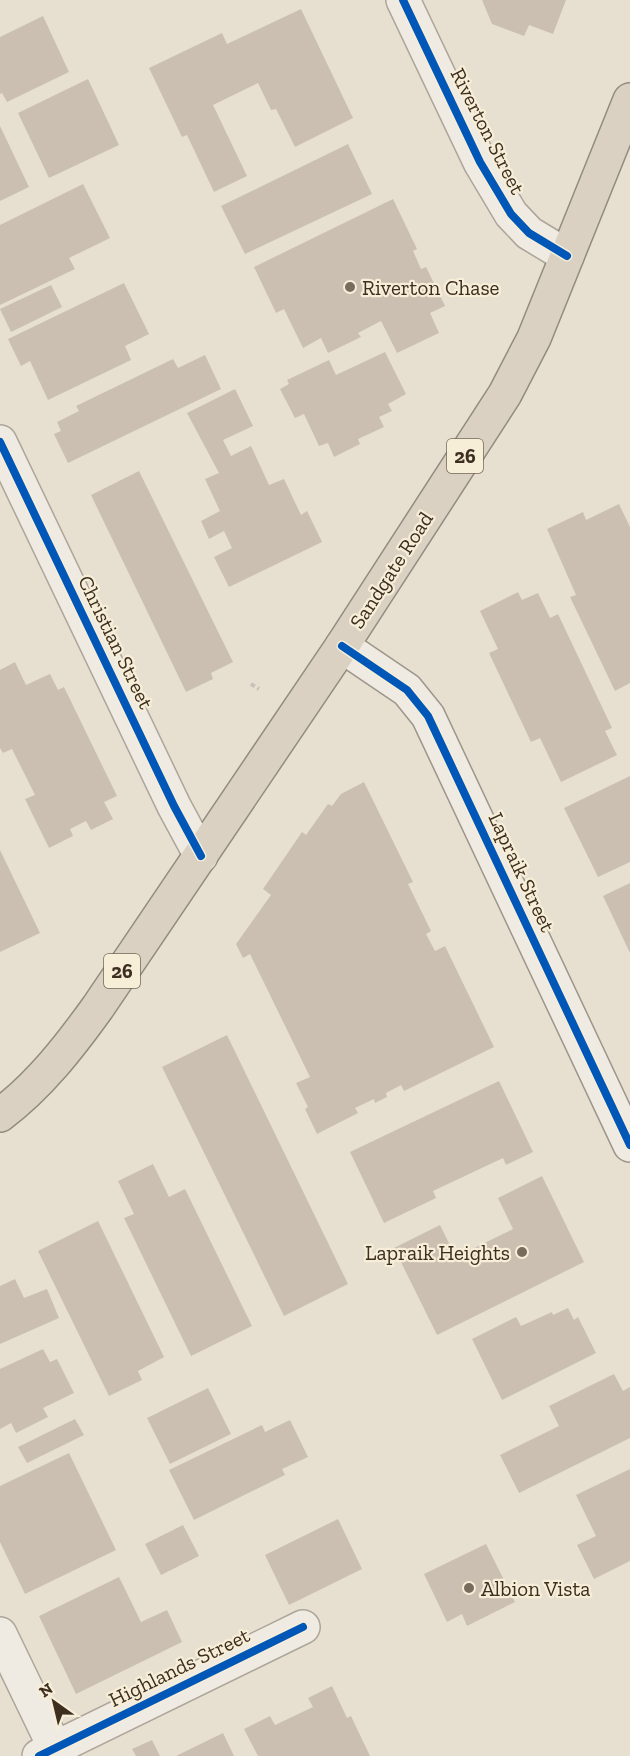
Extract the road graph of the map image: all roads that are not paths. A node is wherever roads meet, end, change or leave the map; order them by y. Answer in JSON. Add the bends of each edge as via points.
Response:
{"nodes":[{"id":1,"x":403,"y":0,"type":"edge"},
{"id":2,"x":630,"y":100,"type":"edge"},
{"id":3,"x":567,"y":256,"type":"junction"},
{"id":4,"x":0,"y":442,"type":"edge"},
{"id":5,"x":342,"y":646,"type":"junction"},
{"id":6,"x":201,"y":856,"type":"junction"},
{"id":7,"x":0,"y":1115,"type":"edge"},
{"id":8,"x":630,"y":1145,"type":"edge"},
{"id":9,"x":303,"y":1627,"type":"dead end"},
{"id":10,"x":0,"y":1634,"type":"edge"},
{"id":11,"x":47,"y":1752,"type":"edge"}],
"edges":[{"from":1,"to":3,"type":"street","name":"Riverton Street","via":[[480,162],[511,214],[529,233]]},
{"from":2,"to":3,"type":"highway","name":"Sandgate Road","number":"26"},
{"from":3,"to":5,"type":"highway","name":"Sandgate Road","number":"26","via":[[534,338],[505,394]]},
{"from":4,"to":6,"type":"street","name":"Christian Street"},
{"from":5,"to":6,"type":"highway","name":"Sandgate Road","number":"26"},
{"from":5,"to":8,"type":"street","name":"Lapraik Street","via":[[407,690],[428,716]]},
{"from":6,"to":7,"type":"highway","name":"Sandgate Road","number":"26","via":[[69,1047],[38,1082]]},
{"from":9,"to":11,"type":"street","name":"Highlands Street"},
{"from":10,"to":11,"type":"street","name":"Highlands Street"}]}
